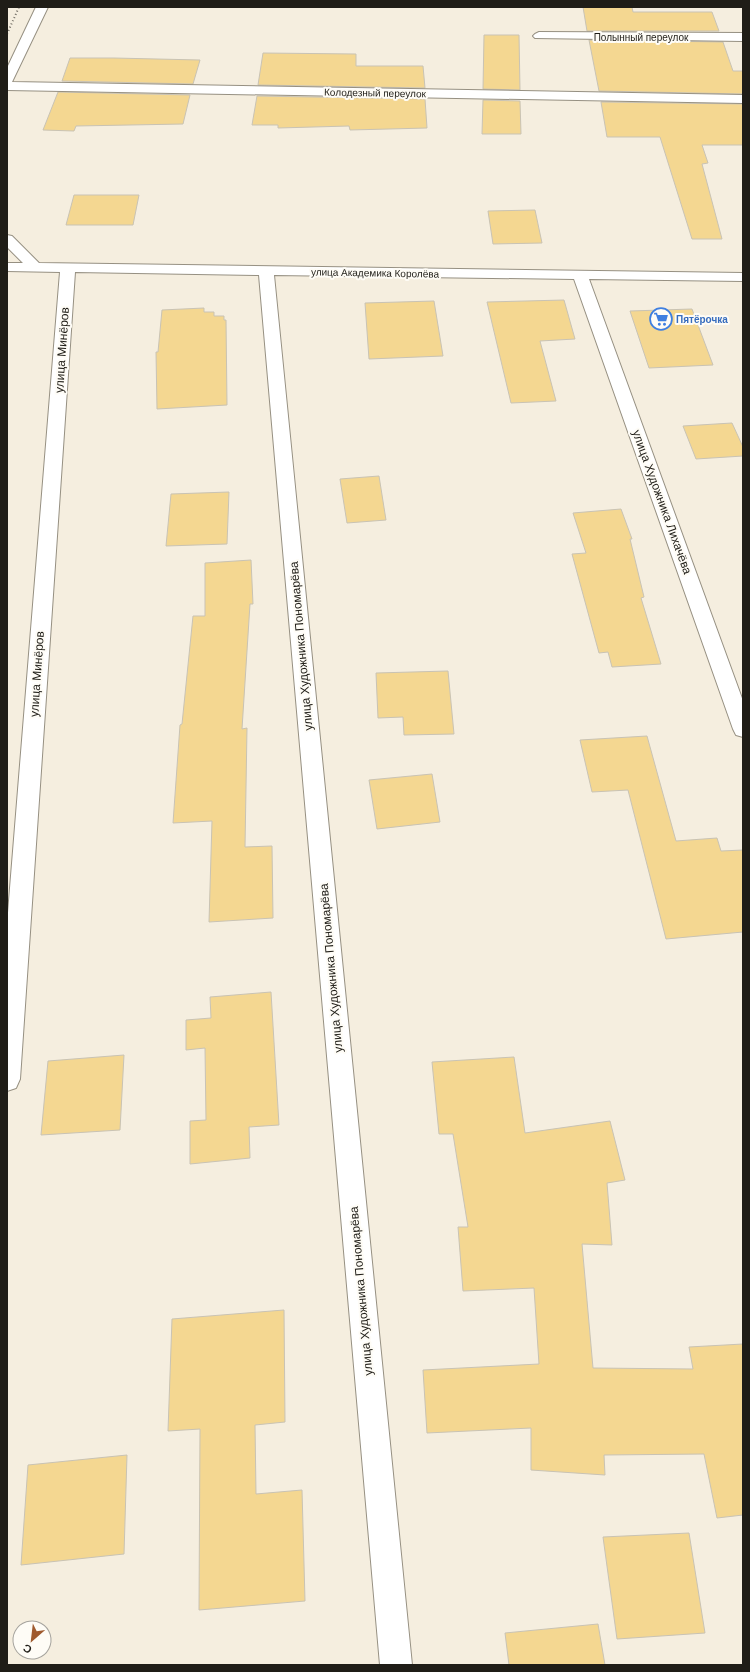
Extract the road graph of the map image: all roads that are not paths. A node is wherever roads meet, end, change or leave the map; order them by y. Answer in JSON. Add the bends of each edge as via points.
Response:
{"nodes":[{"id":1,"x":42,"y":7,"type":"edge"},
{"id":2,"x":539,"y":36,"type":"dead end"},
{"id":3,"x":743,"y":37,"type":"edge"},
{"id":4,"x":7,"y":82,"type":"edge"},
{"id":5,"x":7,"y":86,"type":"edge"},
{"id":6,"x":743,"y":99,"type":"edge"},
{"id":7,"x":7,"y":239,"type":"edge"},
{"id":8,"x":7,"y":267,"type":"edge"},
{"id":9,"x":36,"y":268,"type":"junction"},
{"id":10,"x":68,"y":269,"type":"junction"},
{"id":11,"x":266,"y":271,"type":"junction"},
{"id":12,"x":580,"y":275,"type":"junction"},
{"id":13,"x":743,"y":277,"type":"edge"},
{"id":14,"x":743,"y":729,"type":"edge"},
{"id":15,"x":7,"y":1079,"type":"edge"},
{"id":16,"x":396,"y":1665,"type":"edge"}],
"edges":[{"from":1,"to":4,"type":"street"},
{"from":2,"to":3,"type":"street","name":"Полынный переулок"},
{"from":5,"to":6,"type":"street","name":"Колодезный переулок"},
{"from":7,"to":9,"type":"street"},
{"from":8,"to":9,"type":"street","name":"улица Академика Королёва"},
{"from":9,"to":10,"type":"street","name":"улица Академика Королёва"},
{"from":10,"to":11,"type":"street","name":"улица Академика Королёва"},
{"from":10,"to":15,"type":"street","name":"улица Минёров"},
{"from":11,"to":12,"type":"street","name":"улица Академика Королёва"},
{"from":11,"to":16,"type":"street","name":"улица Художника Пономарёва"},
{"from":12,"to":13,"type":"street","name":"улица Академика Королёва"},
{"from":12,"to":14,"type":"street","name":"улица Художника Лихачёва"}]}
